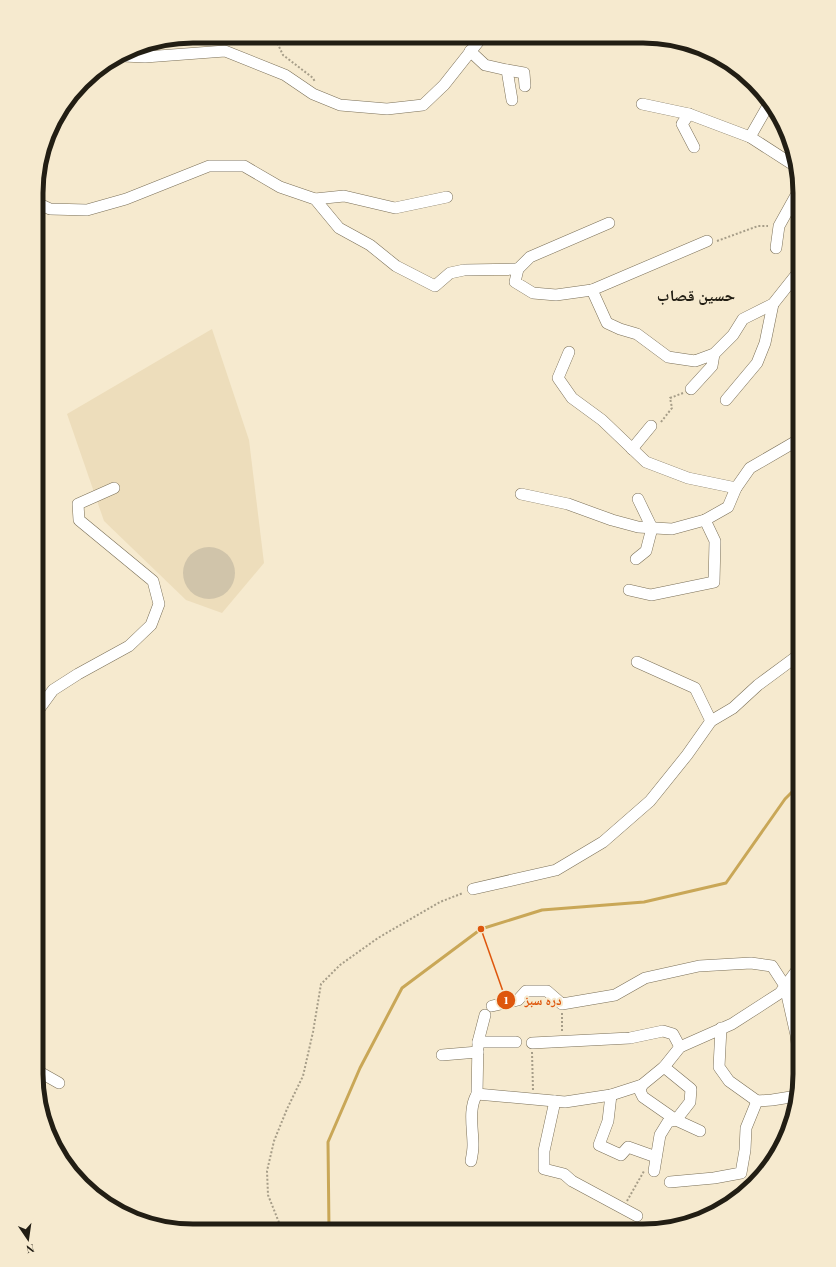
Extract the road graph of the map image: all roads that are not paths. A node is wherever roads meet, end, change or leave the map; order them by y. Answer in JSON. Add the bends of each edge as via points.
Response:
{"nodes":[{"id":1,"x":477,"y":43,"type":"edge"},
{"id":2,"x":470,"y":51,"type":"junction"},
{"id":3,"x":131,"y":56,"type":"edge"},
{"id":4,"x":507,"y":70,"type":"junction"},
{"id":5,"x":525,"y":86,"type":"dead end"},
{"id":6,"x":512,"y":100,"type":"dead end"},
{"id":7,"x":642,"y":104,"type":"dead end"},
{"id":8,"x":767,"y":108,"type":"edge"},
{"id":9,"x":689,"y":114,"type":"junction"},
{"id":10,"x":750,"y":137,"type":"junction"},
{"id":11,"x":694,"y":147,"type":"dead end"},
{"id":12,"x":790,"y":163,"type":"edge"},
{"id":13,"x":448,"y":197,"type":"dead end"},
{"id":14,"x":314,"y":199,"type":"junction"},
{"id":15,"x":793,"y":201,"type":"edge"},
{"id":16,"x":43,"y":206,"type":"edge"},
{"id":17,"x":609,"y":223,"type":"dead end"},
{"id":18,"x":707,"y":241,"type":"road end"},
{"id":19,"x":776,"y":248,"type":"dead end"},
{"id":20,"x":518,"y":269,"type":"junction"},
{"id":21,"x":793,"y":279,"type":"edge"},
{"id":22,"x":592,"y":290,"type":"junction"},
{"id":23,"x":773,"y":304,"type":"junction"},
{"id":24,"x":569,"y":352,"type":"dead end"},
{"id":25,"x":714,"y":354,"type":"junction"},
{"id":26,"x":691,"y":389,"type":"road end"},
{"id":27,"x":726,"y":400,"type":"dead end"},
{"id":28,"x":651,"y":426,"type":"road end"},
{"id":29,"x":793,"y":443,"type":"edge"},
{"id":30,"x":632,"y":449,"type":"junction"},
{"id":31,"x":114,"y":488,"type":"dead end"},
{"id":32,"x":736,"y":488,"type":"junction"},
{"id":33,"x":521,"y":494,"type":"dead end"},
{"id":34,"x":638,"y":499,"type":"dead end"},
{"id":35,"x":705,"y":520,"type":"junction"},
{"id":36,"x":652,"y":528,"type":"junction"},
{"id":37,"x":636,"y":559,"type":"dead end"},
{"id":38,"x":630,"y":590,"type":"dead end"},
{"id":39,"x":793,"y":659,"type":"edge"},
{"id":40,"x":638,"y":662,"type":"dead end"},
{"id":41,"x":43,"y":704,"type":"edge"},
{"id":42,"x":711,"y":721,"type":"junction"},
{"id":43,"x":474,"y":889,"type":"road end"},
{"id":44,"x":793,"y":975,"type":"edge"},
{"id":45,"x":785,"y":986,"type":"junction"},
{"id":46,"x":793,"y":1022,"type":"edge"},
{"id":47,"x":721,"y":1028,"type":"junction"},
{"id":48,"x":516,"y":1042,"type":"dead end"},
{"id":49,"x":532,"y":1043,"type":"road end"},
{"id":50,"x":680,"y":1046,"type":"junction"},
{"id":51,"x":478,"y":1047,"type":"junction"},
{"id":52,"x":442,"y":1056,"type":"dead end"},
{"id":53,"x":664,"y":1067,"type":"junction"},
{"id":54,"x":43,"y":1074,"type":"edge"},
{"id":55,"x":60,"y":1083,"type":"dead end"},
{"id":56,"x":642,"y":1084,"type":"junction"},
{"id":57,"x":477,"y":1094,"type":"junction"},
{"id":58,"x":611,"y":1095,"type":"junction"},
{"id":59,"x":792,"y":1096,"type":"edge"},
{"id":60,"x":555,"y":1101,"type":"junction"},
{"id":61,"x":757,"y":1101,"type":"junction"},
{"id":62,"x":676,"y":1120,"type":"junction"},
{"id":63,"x":700,"y":1131,"type":"dead end"},
{"id":64,"x":656,"y":1157,"type":"junction"},
{"id":65,"x":471,"y":1162,"type":"dead end"},
{"id":66,"x":654,"y":1171,"type":"road end"},
{"id":67,"x":670,"y":1182,"type":"dead end"},
{"id":68,"x":637,"y":1216,"type":"dead end"}],
"edges":[{"from":1,"to":2,"type":"street"},
{"from":2,"to":3,"type":"street","via":[[444,85],[423,105],[387,109],[340,105],[313,94],[285,76],[225,51]]},
{"from":2,"to":4,"type":"street","via":[[485,64]]},
{"from":4,"to":5,"type":"street","via":[[524,73]]},
{"from":4,"to":6,"type":"street"},
{"from":7,"to":9,"type":"street"},
{"from":8,"to":10,"type":"street"},
{"from":9,"to":10,"type":"street"},
{"from":9,"to":11,"type":"street","via":[[682,124]]},
{"from":10,"to":12,"type":"street"},
{"from":13,"to":14,"type":"street","via":[[395,208],[344,196]]},
{"from":14,"to":16,"type":"street","via":[[280,187],[244,166],[209,166],[126,199],[87,210],[50,210]]},
{"from":14,"to":20,"type":"street","via":[[339,228],[370,245],[396,266],[435,286],[450,273],[457,271]]},
{"from":15,"to":19,"type":"street","via":[[780,226]]},
{"from":17,"to":20,"type":"street","via":[[530,257]]},
{"from":18,"to":22,"type":"street"},
{"from":20,"to":22,"type":"street","via":[[515,282],[533,293],[556,295]]},
{"from":21,"to":23,"type":"street"},
{"from":22,"to":25,"type":"street","via":[[607,323],[637,334],[668,358],[695,361]]},
{"from":23,"to":25,"type":"street","via":[[743,319],[733,335]]},
{"from":23,"to":27,"type":"street","via":[[765,343],[757,364]]},
{"from":24,"to":30,"type":"street","via":[[558,378],[572,398],[602,420]]},
{"from":25,"to":26,"type":"street","via":[[712,366]]},
{"from":28,"to":30,"type":"street"},
{"from":29,"to":32,"type":"street","via":[[750,468]]},
{"from":30,"to":32,"type":"street","via":[[646,462],[688,478]]},
{"from":31,"to":41,"type":"street","via":[[78,504],[79,520],[153,581],[159,604],[151,625],[129,646],[53,690]]},
{"from":32,"to":35,"type":"street","via":[[728,507]]},
{"from":33,"to":36,"type":"street","via":[[568,504],[638,527]]},
{"from":34,"to":36,"type":"street"},
{"from":35,"to":36,"type":"street","via":[[672,529]]},
{"from":35,"to":38,"type":"street","via":[[715,541],[714,582],[651,595]]},
{"from":36,"to":37,"type":"street","via":[[646,551]]},
{"from":39,"to":42,"type":"street","via":[[758,685],[733,708]]},
{"from":40,"to":42,"type":"street","via":[[695,688]]},
{"from":42,"to":43,"type":"street","via":[[687,756],[650,801],[603,842],[556,870]]},
{"from":44,"to":45,"type":"street"},
{"from":45,"to":46,"type":"street"},
{"from":45,"to":47,"type":"street","via":[[780,993],[732,1024]]},
{"from":45,"to":51,"type":"street","via":[[772,966],[751,963],[699,966],[645,978],[615,995],[562,1004],[546,991],[526,991],[518,1000],[489,1011]]},
{"from":47,"to":50,"type":"street"},
{"from":47,"to":61,"type":"street","via":[[719,1067],[729,1082]]},
{"from":48,"to":51,"type":"street"},
{"from":49,"to":50,"type":"street","via":[[630,1038],[663,1031],[673,1034]]},
{"from":50,"to":53,"type":"street"},
{"from":51,"to":52,"type":"street"},
{"from":51,"to":57,"type":"street"},
{"from":53,"to":56,"type":"street"},
{"from":53,"to":62,"type":"street","via":[[691,1089],[690,1102]]},
{"from":54,"to":55,"type":"street"},
{"from":56,"to":58,"type":"street"},
{"from":56,"to":62,"type":"street","via":[[640,1091],[643,1097]]},
{"from":57,"to":60,"type":"street"},
{"from":57,"to":65,"type":"street","via":[[473,1100]]},
{"from":58,"to":60,"type":"street"},
{"from":58,"to":64,"type":"street","via":[[608,1120],[599,1145],[622,1155],[628,1146]]},
{"from":59,"to":61,"type":"street"},
{"from":60,"to":68,"type":"street","via":[[544,1151],[544,1169],[564,1174],[572,1182]]},
{"from":61,"to":67,"type":"street","via":[[746,1128],[741,1173]]},
{"from":62,"to":63,"type":"street"},
{"from":62,"to":64,"type":"street","via":[[668,1122],[660,1135]]},
{"from":64,"to":66,"type":"street"}]}
